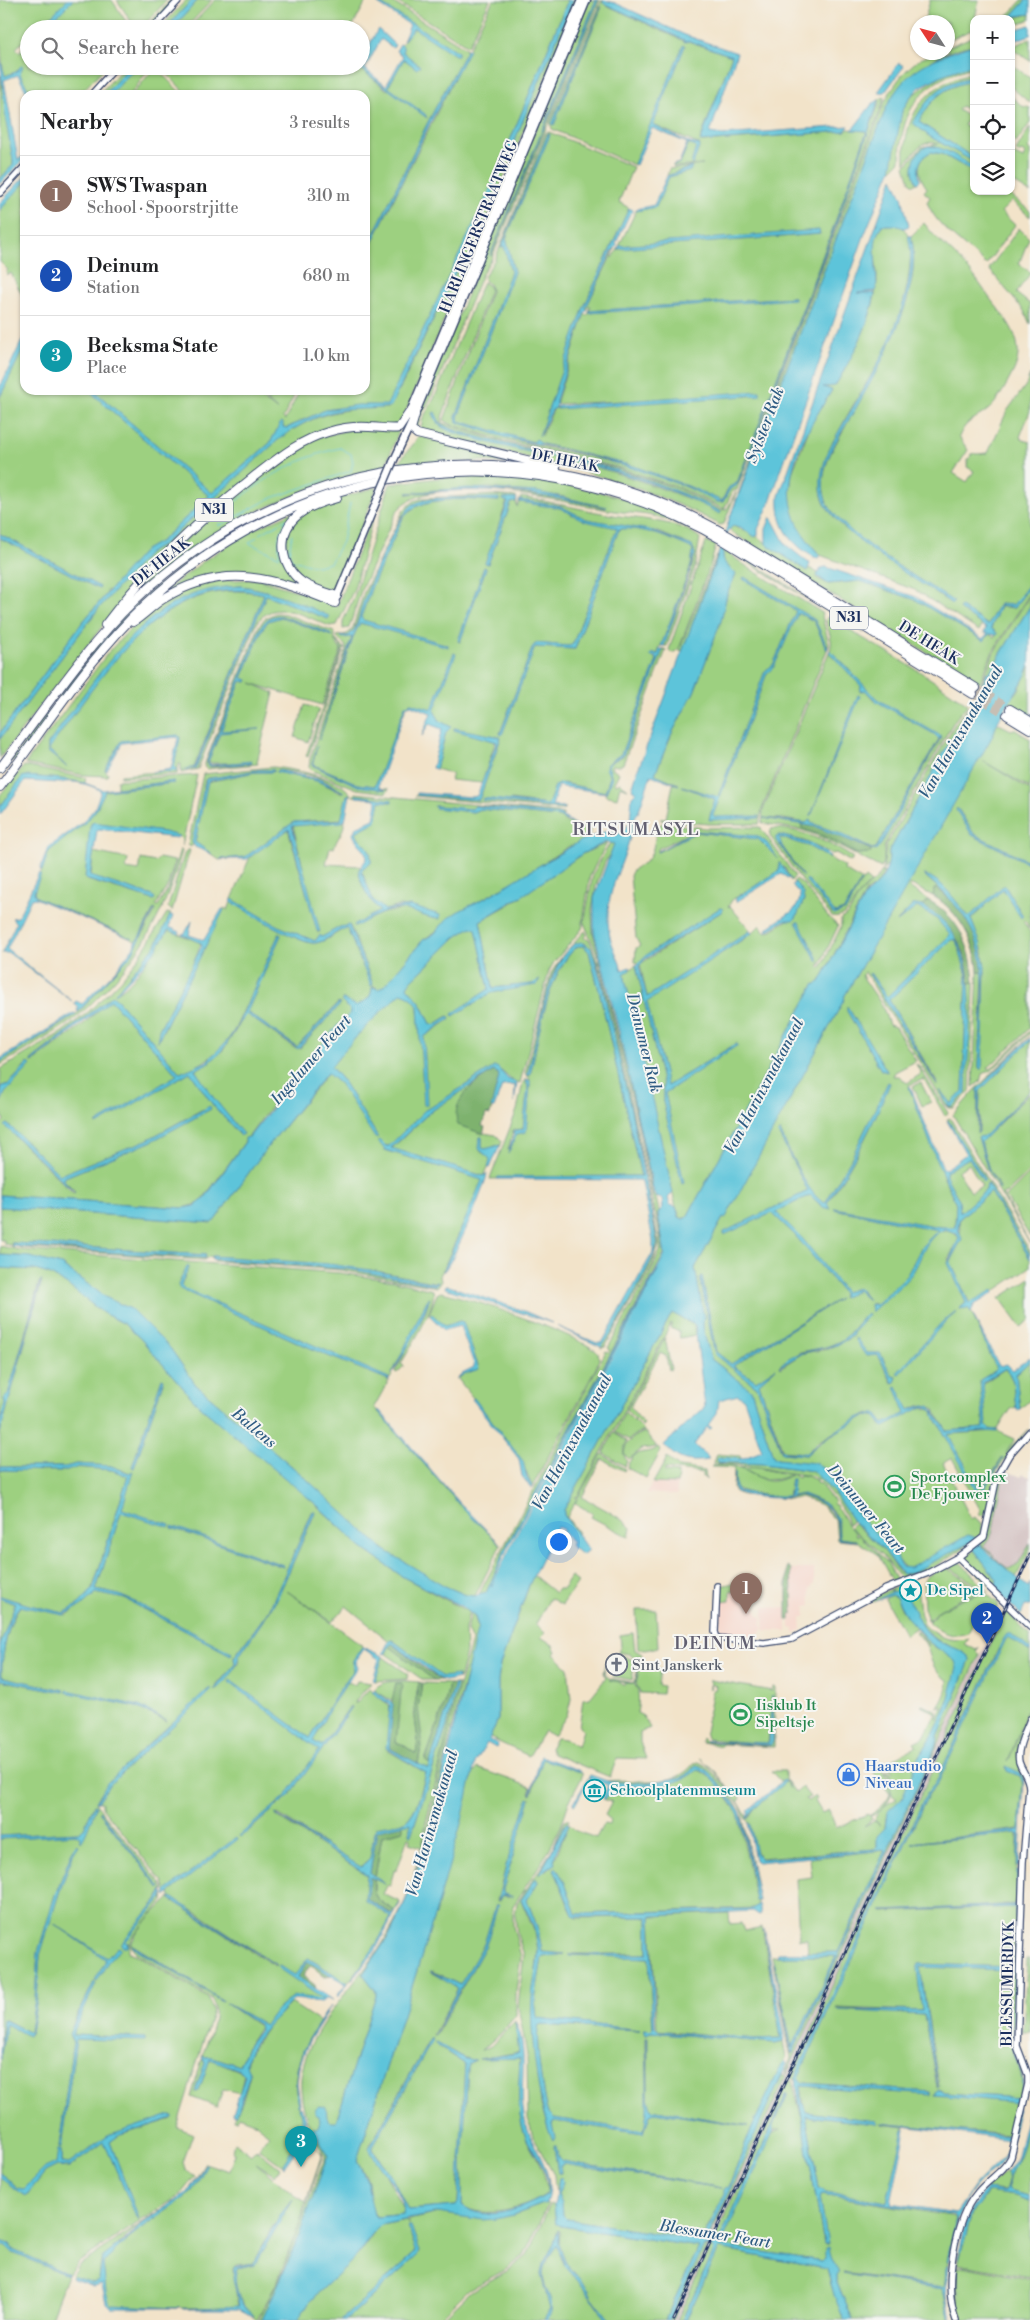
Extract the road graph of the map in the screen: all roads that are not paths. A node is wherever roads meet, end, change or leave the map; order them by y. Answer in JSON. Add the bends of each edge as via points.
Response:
{"nodes":[{"id":1,"x":179,"y":0,"type":"edge"},
{"id":2,"x":580,"y":0,"type":"edge"},
{"id":3,"x":587,"y":0,"type":"edge"},
{"id":4,"x":160,"y":20,"type":"edge"},
{"id":5,"x":110,"y":75,"type":"edge"},
{"id":6,"x":96,"y":90,"type":"edge"},
{"id":7,"x":20,"y":171,"type":"edge"},
{"id":8,"x":0,"y":193,"type":"edge"},
{"id":9,"x":412,"y":414,"type":"junction"},
{"id":10,"x":481,"y":472,"type":"junction"},
{"id":11,"x":591,"y":478,"type":"junction"},
{"id":12,"x":719,"y":534,"type":"junction"},
{"id":13,"x":336,"y":600,"type":"junction"},
{"id":14,"x":120,"y":630,"type":"junction"},
{"id":15,"x":80,"y":662,"type":"junction"},
{"id":16,"x":974,"y":691,"type":"tunnel mouth"},
{"id":17,"x":1030,"y":721,"type":"edge"},
{"id":18,"x":1030,"y":729,"type":"edge"},
{"id":19,"x":0,"y":768,"type":"edge"},
{"id":20,"x":0,"y":787,"type":"edge"},
{"id":21,"x":1030,"y":1432,"type":"edge"},
{"id":22,"x":958,"y":1557,"type":"junction"},
{"id":23,"x":717,"y":1586,"type":"dead end"},
{"id":24,"x":1030,"y":1627,"type":"edge"},
{"id":25,"x":1030,"y":1719,"type":"edge"},
{"id":26,"x":956,"y":2320,"type":"edge"}],
"edges":[{"from":1,"to":4,"type":"street"},
{"from":2,"to":9,"type":"main road","name":"HARLINGERSTRAATWEG"},
{"from":3,"to":9,"type":"main road","name":"HARLINGERSTRAATWEG"},
{"from":5,"to":6,"type":"street"},
{"from":7,"to":8,"type":"street"},
{"from":9,"to":11,"type":"highway","number":"N31","via":[[412,432],[417,434],[544,463]]},
{"from":9,"to":13,"type":"main road","name":"HARLINGERSTRAATWEG","bridge":true},
{"from":9,"to":15,"type":"highway","number":"N31","via":[[400,428],[357,426],[338,429],[304,441],[278,458],[219,506],[161,561],[112,616]]},
{"from":10,"to":12,"type":"highway","name":"DE HEAK","number":"N31","via":[[552,478],[615,492]]},
{"from":10,"to":13,"type":"highway","number":"N31","via":[[373,487],[323,502],[297,516],[283,540],[287,565],[296,578]]},
{"from":10,"to":14,"type":"highway","name":"DE HEAK","number":"N31","via":[[406,476],[364,484],[312,500],[260,523],[215,549],[177,576]]},
{"from":11,"to":12,"type":"highway","name":"DE HEAK","number":"N31","via":[[660,501]]},
{"from":11,"to":15,"type":"highway","name":"DE HEAK","number":"N31","via":[[536,468],[484,464],[404,468],[314,491],[243,522],[189,556],[132,603]]},
{"from":12,"to":16,"type":"highway","name":"DE HEAK","number":"N31"},
{"from":13,"to":14,"type":"highway","number":"N31","via":[[272,580],[226,577],[202,581],[177,591]]},
{"from":14,"to":20,"type":"highway","number":"N31"},
{"from":15,"to":19,"type":"highway","number":"N31"},
{"from":17,"to":18,"type":"highway","via":[[1008,712]]},
{"from":21,"to":22,"type":"street","via":[[999,1471],[985,1534]]},
{"from":22,"to":23,"type":"street","via":[[920,1577],[886,1589],[788,1640],[763,1642],[717,1638]]},
{"from":22,"to":24,"type":"street"},
{"from":25,"to":26,"type":"street","name":"BLESSUMERDYK","via":[[1019,1757],[1028,1776],[1029,1788],[1017,2046],[1028,2075],[1028,2084],[1011,2157],[1005,2167],[975,2195],[961,2222],[951,2281],[951,2303]]}]}
